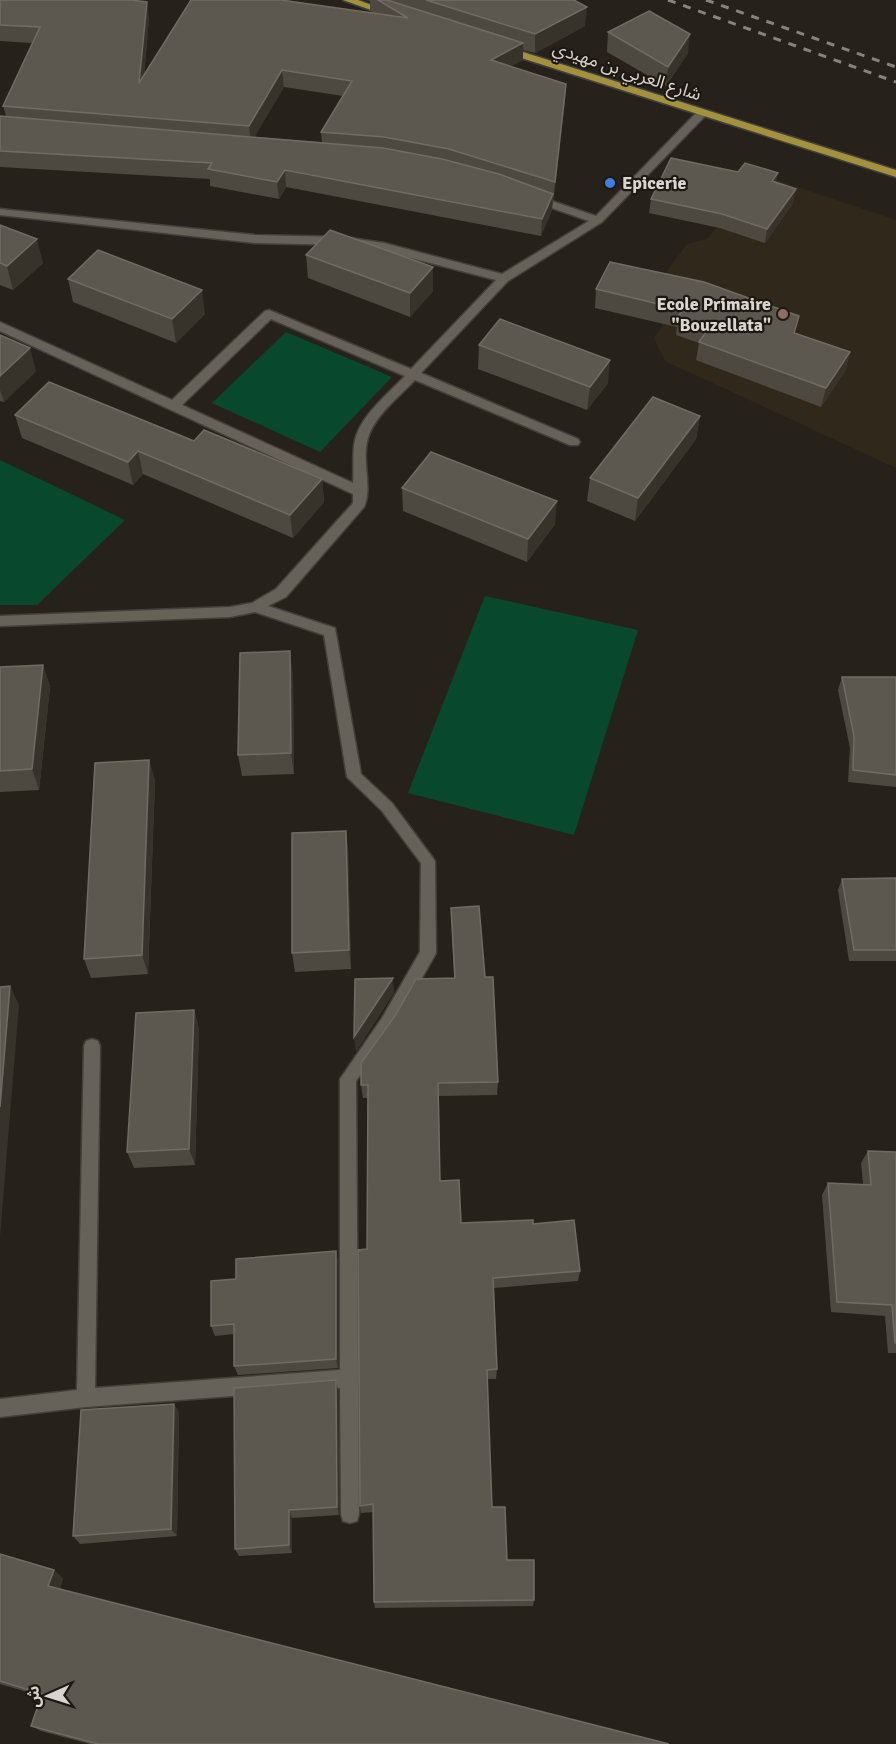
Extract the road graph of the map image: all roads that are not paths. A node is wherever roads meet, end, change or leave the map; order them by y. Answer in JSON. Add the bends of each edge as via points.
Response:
{"nodes":[{"id":1,"x":348,"y":0,"type":"edge"},
{"id":2,"x":394,"y":14,"type":"edge"},
{"id":3,"x":497,"y":47,"type":"edge"},
{"id":4,"x":703,"y":112,"type":"junction"},
{"id":5,"x":896,"y":174,"type":"edge"},
{"id":6,"x":524,"y":194,"type":"edge"},
{"id":7,"x":0,"y":212,"type":"edge"},
{"id":8,"x":598,"y":220,"type":"junction"},
{"id":9,"x":504,"y":278,"type":"junction"},
{"id":10,"x":0,"y":326,"type":"edge"},
{"id":11,"x":413,"y":375,"type":"junction"},
{"id":12,"x":173,"y":406,"type":"junction"},
{"id":13,"x":574,"y":442,"type":"dead end"},
{"id":14,"x":361,"y":492,"type":"junction"},
{"id":15,"x":255,"y":607,"type":"junction"},
{"id":16,"x":0,"y":621,"type":"edge"},
{"id":17,"x":92,"y":1046,"type":"dead end"},
{"id":18,"x":350,"y":1378,"type":"junction"},
{"id":19,"x":86,"y":1398,"type":"junction"},
{"id":20,"x":0,"y":1408,"type":"edge"},
{"id":21,"x":350,"y":1514,"type":"dead end"}],
"edges":[{"from":1,"to":2,"type":"main road"},
{"from":3,"to":4,"type":"main road","name":"ﺷﺍﺭﻉ ﺍﻟﻌﺮﺑﻲ ﺑﻦ ﻣﻬﻴﺩﻱ"},
{"from":4,"to":5,"type":"main road","name":"ﺷﺍﺭﻉ ﺍﻟﻌﺮﺑﻲ ﺑﻦ ﻣﻬﻴﺩﻱ"},
{"from":4,"to":8,"type":"street"},
{"from":6,"to":8,"type":"street"},
{"from":7,"to":9,"type":"street","via":[[255,239],[344,241],[384,247]]},
{"from":8,"to":9,"type":"street"},
{"from":9,"to":11,"type":"street"},
{"from":10,"to":12,"type":"street"},
{"from":11,"to":12,"type":"street","via":[[269,314]]},
{"from":11,"to":13,"type":"street"},
{"from":11,"to":14,"type":"street","via":[[367,426],[360,440]]},
{"from":12,"to":14,"type":"street"},
{"from":14,"to":15,"type":"street","via":[[359,504],[281,592]]},
{"from":15,"to":16,"type":"street","via":[[230,612]]},
{"from":15,"to":18,"type":"street","via":[[330,632],[354,777],[387,807],[428,861],[428,953],[388,1023],[348,1079]]},
{"from":17,"to":19,"type":"street"},
{"from":18,"to":19,"type":"street"},
{"from":18,"to":21,"type":"street"},
{"from":19,"to":20,"type":"street"}]}
